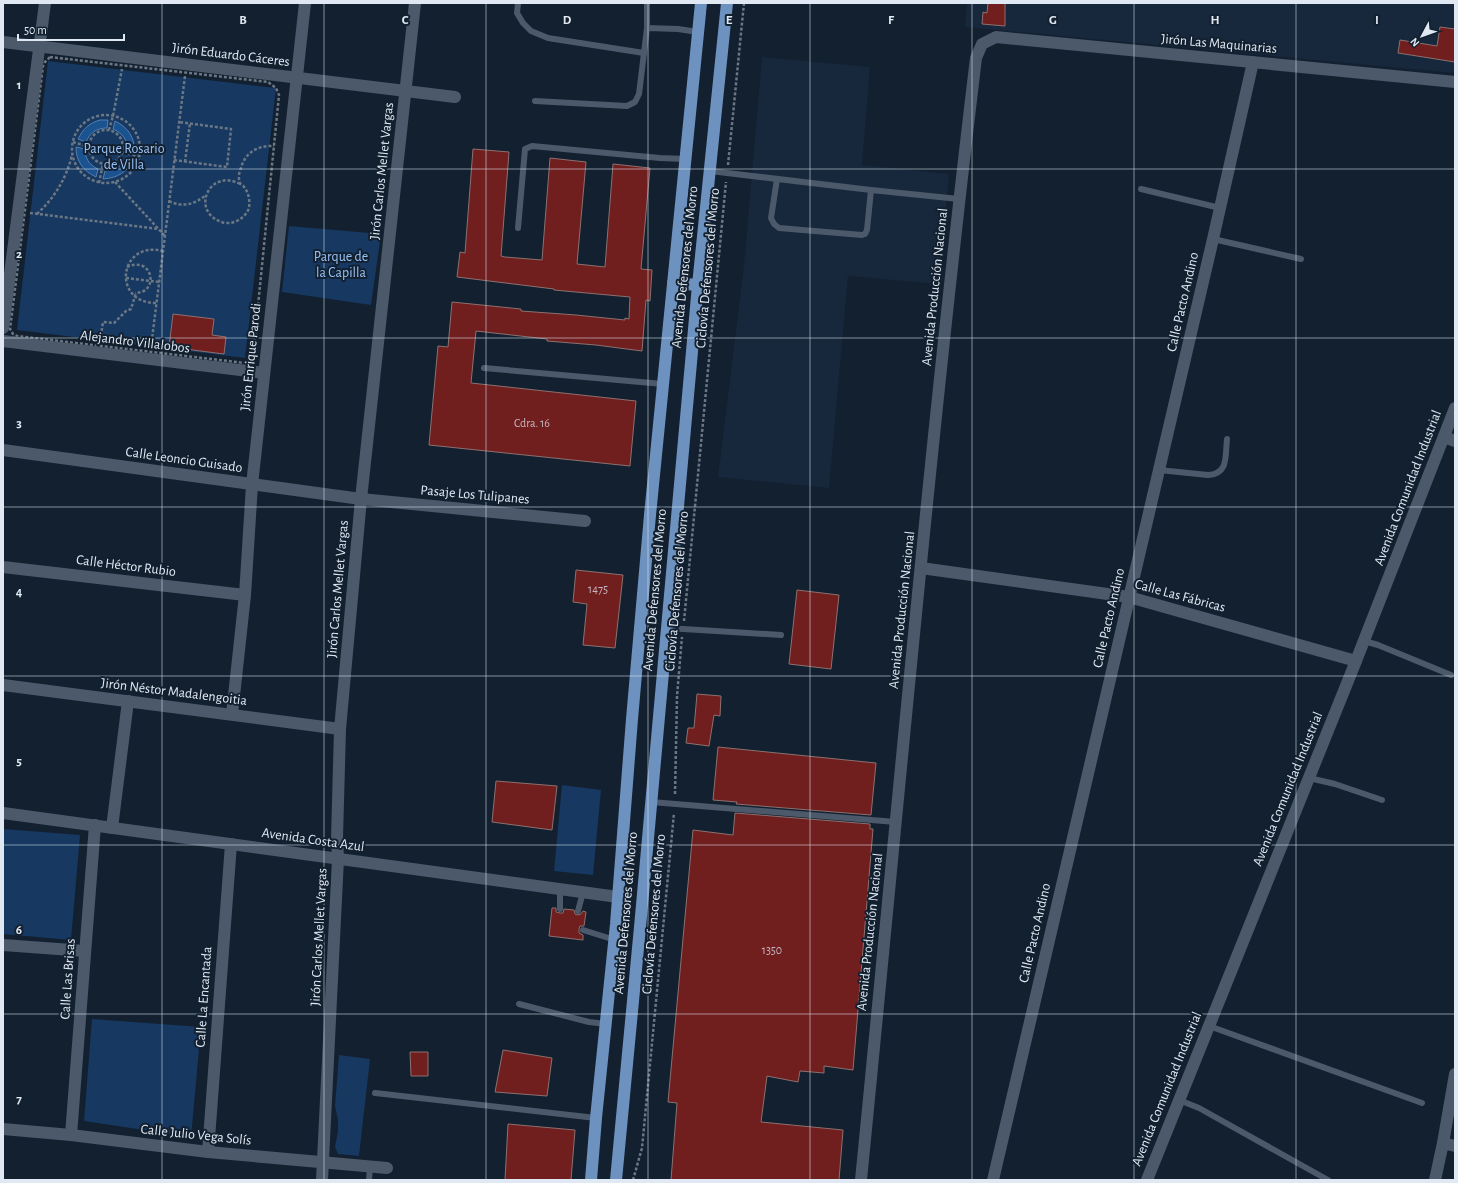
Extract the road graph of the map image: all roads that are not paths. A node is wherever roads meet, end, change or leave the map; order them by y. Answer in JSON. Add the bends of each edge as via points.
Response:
{"nodes":[{"id":1,"x":45,"y":3,"type":"edge"},
{"id":2,"x":305,"y":3,"type":"edge"},
{"id":3,"x":415,"y":3,"type":"edge"},
{"id":4,"x":518,"y":3,"type":"edge"},
{"id":5,"x":647,"y":3,"type":"edge"},
{"id":6,"x":701,"y":3,"type":"edge"},
{"id":7,"x":727,"y":3,"type":"edge"},
{"id":8,"x":647,"y":28,"type":"junction"},
{"id":9,"x":698,"y":32,"type":"junction"},
{"id":10,"x":3,"y":42,"type":"edge"},
{"id":11,"x":982,"y":44,"type":"joint"},
{"id":12,"x":40,"y":46,"type":"junction"},
{"id":13,"x":644,"y":53,"type":"junction"},
{"id":14,"x":1252,"y":62,"type":"junction"},
{"id":15,"x":296,"y":78,"type":"junction"},
{"id":16,"x":1455,"y":82,"type":"edge"},
{"id":17,"x":406,"y":92,"type":"junction"},
{"id":18,"x":455,"y":97,"type":"dead end"},
{"id":19,"x":535,"y":101,"type":"dead end"},
{"id":20,"x":685,"y":159,"type":"junction"},
{"id":21,"x":710,"y":171,"type":"junction"},
{"id":22,"x":777,"y":179,"type":"junction"},
{"id":23,"x":871,"y":190,"type":"junction"},
{"id":24,"x":1141,"y":190,"type":"dead end"},
{"id":25,"x":959,"y":199,"type":"junction"},
{"id":26,"x":1220,"y":208,"type":"junction"},
{"id":27,"x":518,"y":228,"type":"dead end"},
{"id":28,"x":1213,"y":239,"type":"junction"},
{"id":29,"x":1301,"y":258,"type":"dead end"},
{"id":30,"x":673,"y":283,"type":"junction"},
{"id":31,"x":698,"y":284,"type":"junction"},
{"id":32,"x":3,"y":328,"type":"edge"},
{"id":33,"x":3,"y":341,"type":"edge"},
{"id":34,"x":484,"y":368,"type":"dead end"},
{"id":35,"x":264,"y":373,"type":"junction"},
{"id":36,"x":663,"y":384,"type":"junction"},
{"id":37,"x":1455,"y":408,"type":"edge"},
{"id":38,"x":1227,"y":439,"type":"dead end"},
{"id":39,"x":1449,"y":439,"type":"edge"},
{"id":40,"x":3,"y":450,"type":"edge"},
{"id":41,"x":1159,"y":470,"type":"junction"},
{"id":42,"x":252,"y":485,"type":"junction"},
{"id":43,"x":362,"y":499,"type":"junction"},
{"id":44,"x":585,"y":521,"type":"dead end"},
{"id":45,"x":3,"y":567,"type":"edge"},
{"id":46,"x":921,"y":568,"type":"junction"},
{"id":47,"x":245,"y":595,"type":"junction"},
{"id":48,"x":1129,"y":597,"type":"junction"},
{"id":49,"x":667,"y":628,"type":"junction"},
{"id":50,"x":781,"y":635,"type":"dead end"},
{"id":51,"x":1364,"y":641,"type":"junction"},
{"id":52,"x":1356,"y":662,"type":"junction"},
{"id":53,"x":1451,"y":675,"type":"dead end"},
{"id":54,"x":3,"y":685,"type":"edge"},
{"id":55,"x":128,"y":701,"type":"junction"},
{"id":56,"x":232,"y":714,"type":"junction"},
{"id":57,"x":340,"y":728,"type":"junction"},
{"id":58,"x":1309,"y":778,"type":"junction"},
{"id":59,"x":1382,"y":800,"type":"dead end"},
{"id":60,"x":651,"y":802,"type":"junction"},
{"id":61,"x":3,"y":813,"type":"edge"},
{"id":62,"x":896,"y":822,"type":"junction"},
{"id":63,"x":94,"y":825,"type":"junction"},
{"id":64,"x":112,"y":828,"type":"junction"},
{"id":65,"x":231,"y":844,"type":"junction"},
{"id":66,"x":338,"y":859,"type":"junction"},
{"id":67,"x":560,"y":889,"type":"junction"},
{"id":68,"x":583,"y":892,"type":"junction"},
{"id":69,"x":618,"y":897,"type":"junction"},
{"id":70,"x":560,"y":909,"type":"dead end"},
{"id":71,"x":578,"y":911,"type":"dead end"},
{"id":72,"x":584,"y":930,"type":"dead end"},
{"id":73,"x":615,"y":940,"type":"junction"},
{"id":74,"x":3,"y":945,"type":"edge"},
{"id":75,"x":85,"y":952,"type":"junction"},
{"id":76,"x":519,"y":1004,"type":"dead end"},
{"id":77,"x":606,"y":1024,"type":"junction"},
{"id":78,"x":1209,"y":1026,"type":"junction"},
{"id":79,"x":1455,"y":1074,"type":"edge"},
{"id":80,"x":375,"y":1093,"type":"dead end"},
{"id":81,"x":1179,"y":1100,"type":"junction"},
{"id":82,"x":1422,"y":1103,"type":"dead end"},
{"id":83,"x":596,"y":1118,"type":"junction"},
{"id":84,"x":3,"y":1129,"type":"edge"},
{"id":85,"x":71,"y":1135,"type":"junction"},
{"id":86,"x":1443,"y":1144,"type":"junction"},
{"id":87,"x":1455,"y":1146,"type":"edge"},
{"id":88,"x":208,"y":1152,"type":"junction"},
{"id":89,"x":324,"y":1163,"type":"junction"},
{"id":90,"x":370,"y":1167,"type":"junction"},
{"id":91,"x":387,"y":1168,"type":"dead end"},
{"id":92,"x":322,"y":1180,"type":"edge"},
{"id":93,"x":369,"y":1180,"type":"edge"},
{"id":94,"x":591,"y":1180,"type":"edge"},
{"id":95,"x":616,"y":1180,"type":"edge"},
{"id":96,"x":861,"y":1180,"type":"edge"},
{"id":97,"x":993,"y":1180,"type":"edge"},
{"id":98,"x":1147,"y":1180,"type":"edge"},
{"id":99,"x":1328,"y":1180,"type":"edge"},
{"id":100,"x":1435,"y":1180,"type":"edge"}],
"edges":[{"from":1,"to":12,"type":"street"},
{"from":2,"to":15,"type":"street","name":"Jirón Enrique Parodi"},
{"from":3,"to":17,"type":"street","name":"Jirón Carlos Mellet Vargas"},
{"from":4,"to":13,"type":"lane","via":[[517,12],[523,23],[531,31],[548,38]]},
{"from":5,"to":8,"type":"lane"},
{"from":6,"to":9,"type":"main road","name":"Avenida Defensores del Morro"},
{"from":7,"to":21,"type":"main road","name":"Avenida Defensores del Morro"},
{"from":8,"to":9,"type":"lane"},
{"from":8,"to":13,"type":"lane"},
{"from":9,"to":20,"type":"main road","name":"Avenida Defensores del Morro"},
{"from":10,"to":12,"type":"street","name":"Jirón Eduardo Cáceres"},
{"from":11,"to":14,"type":"street","name":"Jirón Las Maquinarias","via":[[996,37]]},
{"from":11,"to":25,"type":"street","name":"Avenida Producción Nacional","via":[[976,58]]},
{"from":12,"to":15,"type":"street","name":"Jirón Eduardo Cáceres"},
{"from":12,"to":32,"type":"street"},
{"from":13,"to":19,"type":"lane","via":[[639,94],[635,102],[627,106]]},
{"from":14,"to":16,"type":"street","name":"Jirón Las Maquinarias"},
{"from":14,"to":26,"type":"street","name":"Calle Pacto Andino"},
{"from":15,"to":17,"type":"street","name":"Jirón Eduardo Cáceres"},
{"from":15,"to":35,"type":"street","name":"Jirón Enrique Parodi"},
{"from":17,"to":18,"type":"street","name":"Jirón Eduardo Cáceres"},
{"from":17,"to":43,"type":"street","name":"Jirón Carlos Mellet Vargas"},
{"from":20,"to":27,"type":"lane","via":[[528,147],[525,149]]},
{"from":20,"to":30,"type":"main road","name":"Avenida Defensores del Morro"},
{"from":21,"to":22,"type":"lane"},
{"from":21,"to":31,"type":"main road","name":"Avenida Defensores del Morro"},
{"from":22,"to":23,"type":"lane"},
{"from":22,"to":23,"type":"lane","via":[[771,218],[779,228],[862,236],[867,230]]},
{"from":23,"to":25,"type":"lane"},
{"from":24,"to":26,"type":"lane"},
{"from":25,"to":46,"type":"street","name":"Avenida Producción Nacional"},
{"from":26,"to":28,"type":"street","name":"Calle Pacto Andino"},
{"from":28,"to":29,"type":"lane"},
{"from":28,"to":41,"type":"street","name":"Calle Pacto Andino"},
{"from":30,"to":31,"type":"main road"},
{"from":30,"to":36,"type":"main road","name":"Avenida Defensores del Morro"},
{"from":31,"to":49,"type":"main road","name":"Avenida Defensores del Morro"},
{"from":33,"to":35,"type":"street","name":"Alejandro Villalobos"},
{"from":34,"to":36,"type":"lane"},
{"from":35,"to":42,"type":"street","name":"Jirón Enrique Parodi"},
{"from":36,"to":69,"type":"main road","name":"Avenida Defensores del Morro"},
{"from":37,"to":39,"type":"street","name":"Avenida Comunidad Industrial"},
{"from":38,"to":41,"type":"lane","via":[[1224,465],[1216,475]]},
{"from":39,"to":51,"type":"street","name":"Avenida Comunidad Industrial"},
{"from":40,"to":42,"type":"street","name":"Calle Leoncio Guisado"},
{"from":41,"to":48,"type":"street","name":"Calle Pacto Andino"},
{"from":42,"to":43,"type":"street","name":"Calle Leoncio Guisado"},
{"from":42,"to":47,"type":"street","name":"Jirón Enrique Parodi"},
{"from":43,"to":44,"type":"street","name":"Pasaje Los Tulipanes"},
{"from":43,"to":57,"type":"street","name":"Jirón Carlos Mellet Vargas"},
{"from":45,"to":47,"type":"street","name":"Calle Héctor Rubio"},
{"from":46,"to":48,"type":"street","name":"Calle Las Fábricas"},
{"from":46,"to":62,"type":"street","name":"Avenida Producción Nacional"},
{"from":47,"to":56,"type":"street","name":"Jirón Enrique Parodi"},
{"from":48,"to":52,"type":"street","name":"Calle Las Fábricas"},
{"from":48,"to":97,"type":"street","name":"Calle Pacto Andino"},
{"from":49,"to":50,"type":"lane"},
{"from":49,"to":60,"type":"main road","name":"Avenida Defensores del Morro"},
{"from":51,"to":52,"type":"street","name":"Avenida Comunidad Industrial"},
{"from":51,"to":53,"type":"lane"},
{"from":52,"to":58,"type":"street","name":"Avenida Comunidad Industrial"},
{"from":54,"to":55,"type":"street","name":"Jirón Néstor Madalengoitia"},
{"from":55,"to":56,"type":"street","name":"Jirón Néstor Madalengoitia"},
{"from":55,"to":64,"type":"street"},
{"from":56,"to":57,"type":"street","name":"Jirón Néstor Madalengoitia"},
{"from":57,"to":66,"type":"street","name":"Jirón Carlos Mellet Vargas"},
{"from":58,"to":59,"type":"lane"},
{"from":58,"to":78,"type":"street","name":"Avenida Comunidad Industrial"},
{"from":60,"to":62,"type":"lane"},
{"from":60,"to":95,"type":"main road","name":"Avenida Defensores del Morro"},
{"from":61,"to":63,"type":"street","name":"Avenida Costa Azul"},
{"from":62,"to":96,"type":"street","name":"Avenida Producción Nacional"},
{"from":63,"to":64,"type":"street","name":"Avenida Costa Azul"},
{"from":63,"to":75,"type":"street","name":"Calle Las Brisas"},
{"from":64,"to":65,"type":"street","name":"Avenida Costa Azul"},
{"from":65,"to":66,"type":"street","name":"Avenida Costa Azul"},
{"from":65,"to":88,"type":"street","name":"Calle La Encantada"},
{"from":66,"to":67,"type":"street","name":"Avenida Costa Azul"},
{"from":66,"to":89,"type":"street","name":"Jirón Carlos Mellet Vargas"},
{"from":67,"to":68,"type":"street","name":"Avenida Costa Azul"},
{"from":67,"to":70,"type":"lane"},
{"from":68,"to":69,"type":"street","name":"Avenida Costa Azul"},
{"from":68,"to":71,"type":"lane"},
{"from":69,"to":73,"type":"main road","name":"Avenida Defensores del Morro"},
{"from":72,"to":73,"type":"lane"},
{"from":73,"to":77,"type":"main road","name":"Avenida Defensores del Morro"},
{"from":74,"to":75,"type":"street"},
{"from":75,"to":85,"type":"street","name":"Calle Las Brisas"},
{"from":76,"to":77,"type":"lane"},
{"from":77,"to":83,"type":"main road","name":"Avenida Defensores del Morro"},
{"from":78,"to":81,"type":"street","name":"Avenida Comunidad Industrial"},
{"from":78,"to":82,"type":"lane"},
{"from":79,"to":86,"type":"street"},
{"from":80,"to":83,"type":"lane"},
{"from":81,"to":98,"type":"street","name":"Avenida Comunidad Industrial"},
{"from":81,"to":99,"type":"lane","via":[[1199,1108]]},
{"from":83,"to":94,"type":"main road","name":"Avenida Defensores del Morro"},
{"from":84,"to":85,"type":"street","name":"Calle Julio Vega Solís"},
{"from":85,"to":88,"type":"street","name":"Calle Julio Vega Solís"},
{"from":86,"to":87,"type":"street"},
{"from":86,"to":100,"type":"street"},
{"from":88,"to":89,"type":"street","name":"Calle Julio Vega Solís"},
{"from":89,"to":90,"type":"street","name":"Calle Julio Vega Solís"},
{"from":89,"to":92,"type":"street","name":"Jirón Carlos Mellet Vargas"},
{"from":90,"to":91,"type":"street","name":"Calle Julio Vega Solís"},
{"from":90,"to":93,"type":"lane"}]}
